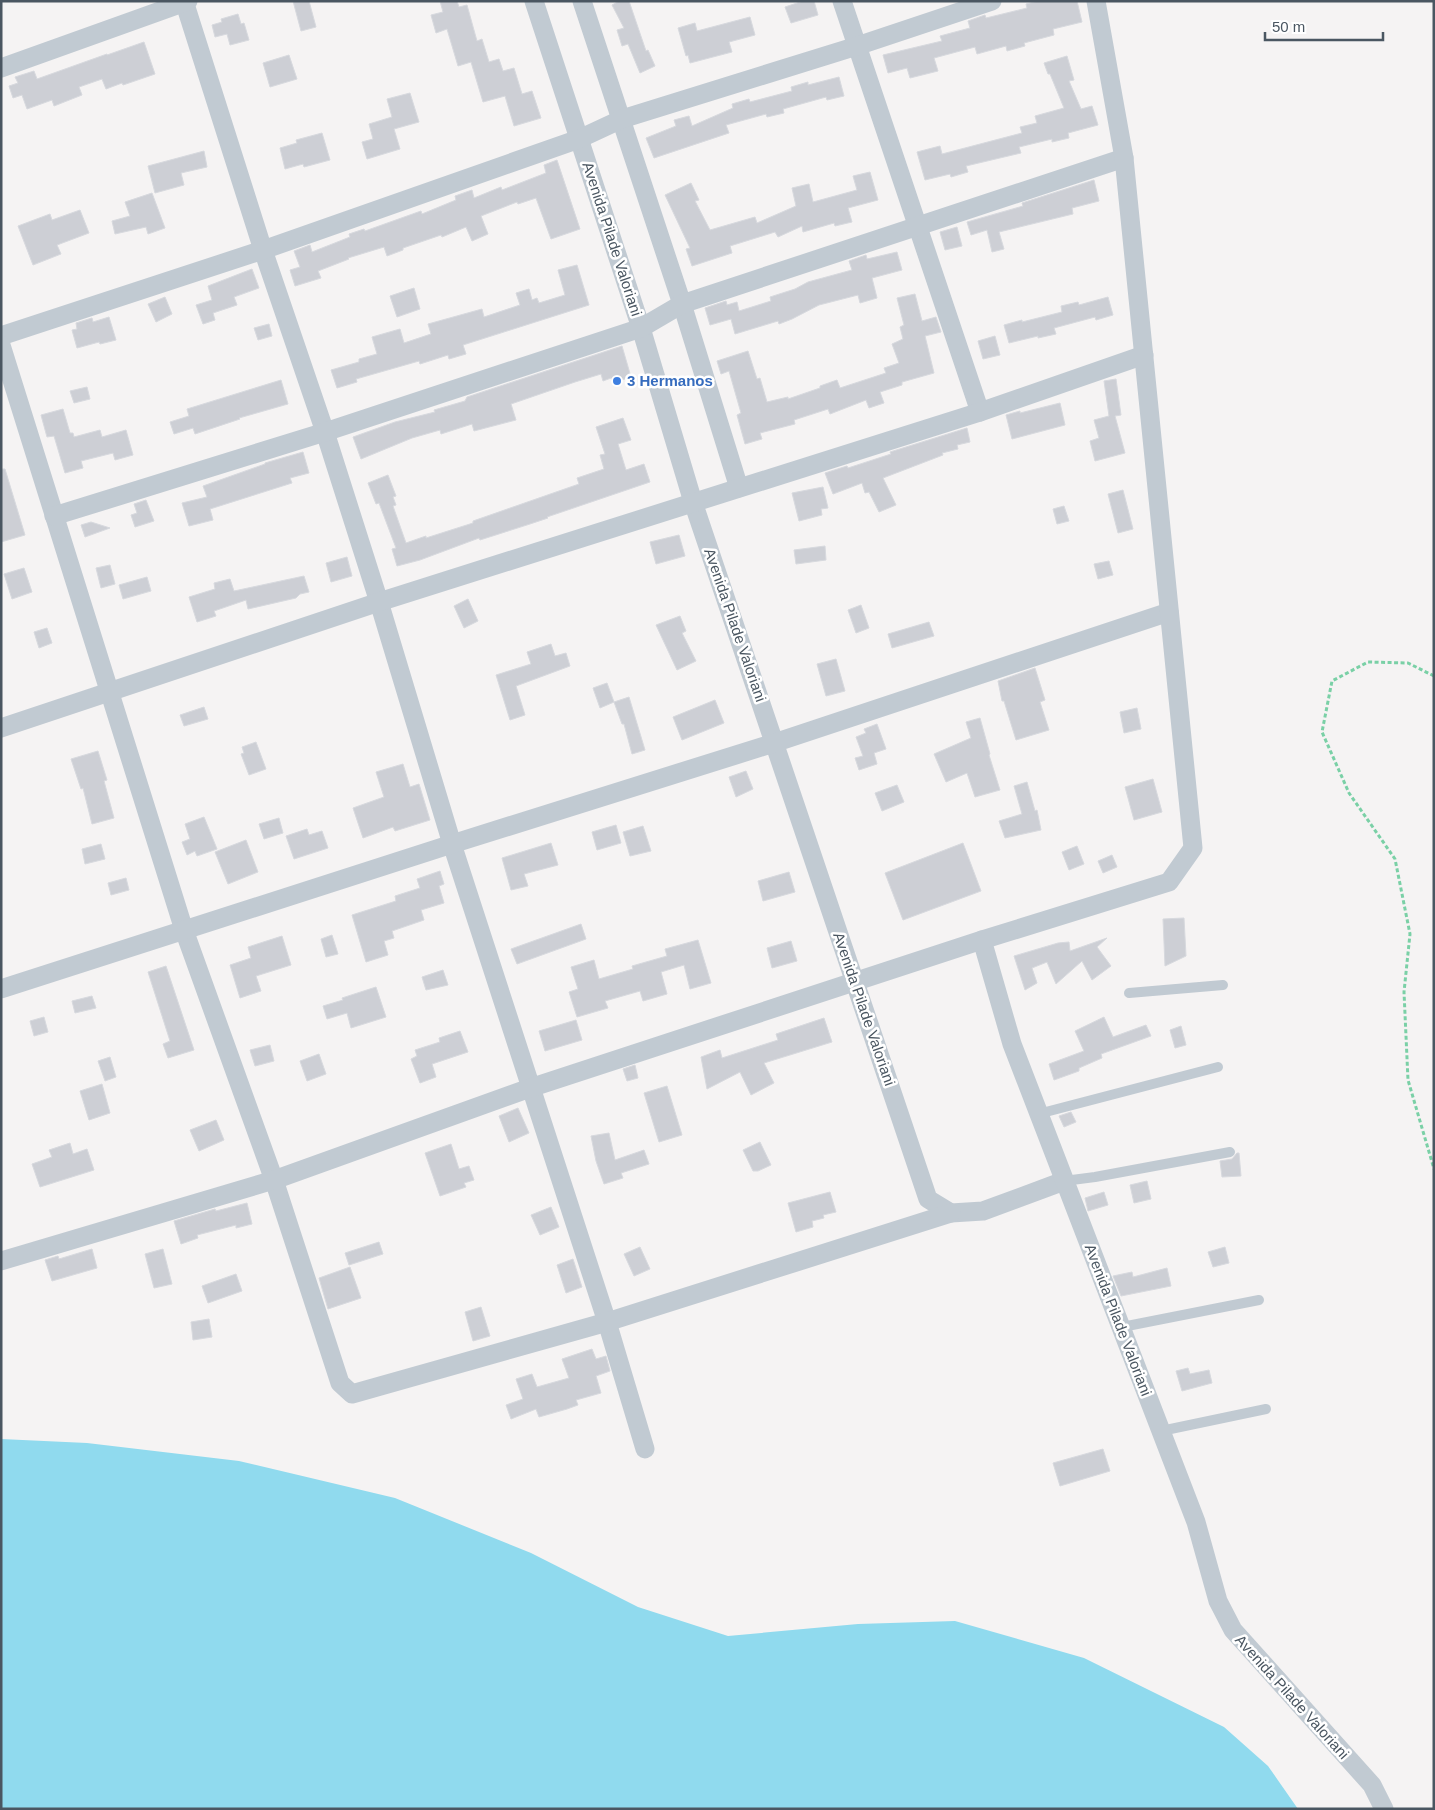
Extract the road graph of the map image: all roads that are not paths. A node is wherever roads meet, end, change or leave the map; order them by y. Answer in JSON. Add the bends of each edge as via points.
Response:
{"nodes":[{"id":1,"x":534,"y":1,"type":"edge"},
{"id":2,"x":582,"y":1,"type":"edge"},
{"id":3,"x":842,"y":1,"type":"edge"},
{"id":4,"x":992,"y":1,"type":"edge"},
{"id":5,"x":1096,"y":1,"type":"edge"},
{"id":6,"x":186,"y":2,"type":"edge"},
{"id":7,"x":857,"y":46,"type":"junction"},
{"id":8,"x":1,"y":68,"type":"edge"},
{"id":9,"x":622,"y":119,"type":"junction"},
{"id":10,"x":579,"y":139,"type":"junction"},
{"id":11,"x":1124,"y":158,"type":"junction"},
{"id":12,"x":917,"y":226,"type":"junction"},
{"id":13,"x":263,"y":250,"type":"junction"},
{"id":14,"x":682,"y":304,"type":"junction"},
{"id":15,"x":641,"y":328,"type":"junction"},
{"id":16,"x":1,"y":336,"type":"edge"},
{"id":17,"x":1,"y":345,"type":"edge"},
{"id":18,"x":1144,"y":355,"type":"junction"},
{"id":19,"x":980,"y":412,"type":"junction"},
{"id":20,"x":325,"y":432,"type":"junction"},
{"id":21,"x":739,"y":488,"type":"junction"},
{"id":22,"x":693,"y":502,"type":"junction"},
{"id":23,"x":54,"y":516,"type":"junction"},
{"id":24,"x":379,"y":602,"type":"junction"},
{"id":25,"x":1169,"y":612,"type":"junction"},
{"id":26,"x":110,"y":692,"type":"junction"},
{"id":27,"x":1,"y":728,"type":"edge"},
{"id":28,"x":774,"y":744,"type":"junction"},
{"id":29,"x":452,"y":844,"type":"junction"},
{"id":30,"x":184,"y":930,"type":"junction"},
{"id":31,"x":982,"y":940,"type":"junction"},
{"id":32,"x":855,"y":983,"type":"junction"},
{"id":33,"x":1223,"y":984,"type":"dead end"},
{"id":34,"x":1,"y":989,"type":"edge"},
{"id":35,"x":1130,"y":993,"type":"dead end"},
{"id":36,"x":1218,"y":1067,"type":"dead end"},
{"id":37,"x":530,"y":1088,"type":"junction"},
{"id":38,"x":1038,"y":1114,"type":"junction"},
{"id":39,"x":1230,"y":1152,"type":"dead end"},
{"id":40,"x":274,"y":1180,"type":"junction"},
{"id":41,"x":1064,"y":1182,"type":"junction"},
{"id":42,"x":951,"y":1213,"type":"junction"},
{"id":43,"x":1,"y":1261,"type":"edge"},
{"id":44,"x":1259,"y":1300,"type":"dead end"},
{"id":45,"x":607,"y":1322,"type":"junction"},
{"id":46,"x":1122,"y":1327,"type":"junction"},
{"id":47,"x":1266,"y":1409,"type":"dead end"},
{"id":48,"x":1161,"y":1431,"type":"junction"},
{"id":49,"x":645,"y":1450,"type":"dead end"},
{"id":50,"x":1384,"y":1809,"type":"edge"}],
"edges":[{"from":1,"to":10,"type":"street","name":"Avenida Pilade Valoriani"},
{"from":2,"to":9,"type":"street"},
{"from":3,"to":7,"type":"street"},
{"from":4,"to":7,"type":"street"},
{"from":5,"to":11,"type":"street"},
{"from":6,"to":8,"type":"street"},
{"from":6,"to":13,"type":"street"},
{"from":7,"to":9,"type":"street"},
{"from":7,"to":12,"type":"street"},
{"from":9,"to":10,"type":"street"},
{"from":9,"to":14,"type":"street"},
{"from":10,"to":13,"type":"street"},
{"from":10,"to":15,"type":"street","name":"Avenida Pilade Valoriani"},
{"from":11,"to":12,"type":"street"},
{"from":11,"to":18,"type":"street"},
{"from":12,"to":14,"type":"street"},
{"from":12,"to":19,"type":"street"},
{"from":13,"to":16,"type":"street"},
{"from":13,"to":20,"type":"street"},
{"from":14,"to":15,"type":"street"},
{"from":14,"to":21,"type":"street"},
{"from":15,"to":20,"type":"street"},
{"from":15,"to":22,"type":"street","name":"Avenida Pilade Valoriani"},
{"from":17,"to":23,"type":"street"},
{"from":18,"to":19,"type":"street"},
{"from":18,"to":25,"type":"street"},
{"from":19,"to":21,"type":"street"},
{"from":20,"to":23,"type":"street"},
{"from":20,"to":24,"type":"street"},
{"from":21,"to":22,"type":"street"},
{"from":22,"to":24,"type":"street"},
{"from":22,"to":28,"type":"street","name":"Avenida Pilade Valoriani"},
{"from":23,"to":26,"type":"street"},
{"from":24,"to":26,"type":"street"},
{"from":24,"to":29,"type":"street"},
{"from":25,"to":28,"type":"street"},
{"from":25,"to":31,"type":"street","via":[[1193,848],[1169,882]]},
{"from":26,"to":27,"type":"street"},
{"from":26,"to":30,"type":"street"},
{"from":28,"to":29,"type":"street"},
{"from":28,"to":32,"type":"street","name":"Avenida Pilade Valoriani"},
{"from":29,"to":30,"type":"street"},
{"from":29,"to":37,"type":"street"},
{"from":30,"to":34,"type":"street"},
{"from":30,"to":40,"type":"street"},
{"from":31,"to":32,"type":"street"},
{"from":31,"to":38,"type":"street","name":"Avenida Pilade Valoriani","via":[[1012,1044]]},
{"from":32,"to":37,"type":"street"},
{"from":32,"to":42,"type":"street","name":"Avenida Pilade Valoriani","via":[[928,1199]]},
{"from":33,"to":35,"type":"lane"},
{"from":36,"to":38,"type":"lane"},
{"from":37,"to":40,"type":"street"},
{"from":37,"to":45,"type":"street"},
{"from":38,"to":41,"type":"street","name":"Avenida Pilade Valoriani"},
{"from":39,"to":41,"type":"lane"},
{"from":40,"to":43,"type":"street"},
{"from":40,"to":45,"type":"street","via":[[340,1383],[352,1394]]},
{"from":41,"to":42,"type":"street","via":[[983,1211]]},
{"from":41,"to":46,"type":"street","name":"Avenida Pilade Valoriani"},
{"from":42,"to":45,"type":"street"},
{"from":44,"to":46,"type":"lane"},
{"from":45,"to":49,"type":"street"},
{"from":46,"to":48,"type":"street","name":"Avenida Pilade Valoriani"},
{"from":47,"to":48,"type":"lane"},
{"from":48,"to":50,"type":"street","name":"Avenida Pilade Valoriani","via":[[1196,1522],[1218,1601],[1233,1630],[1372,1785]]}]}
